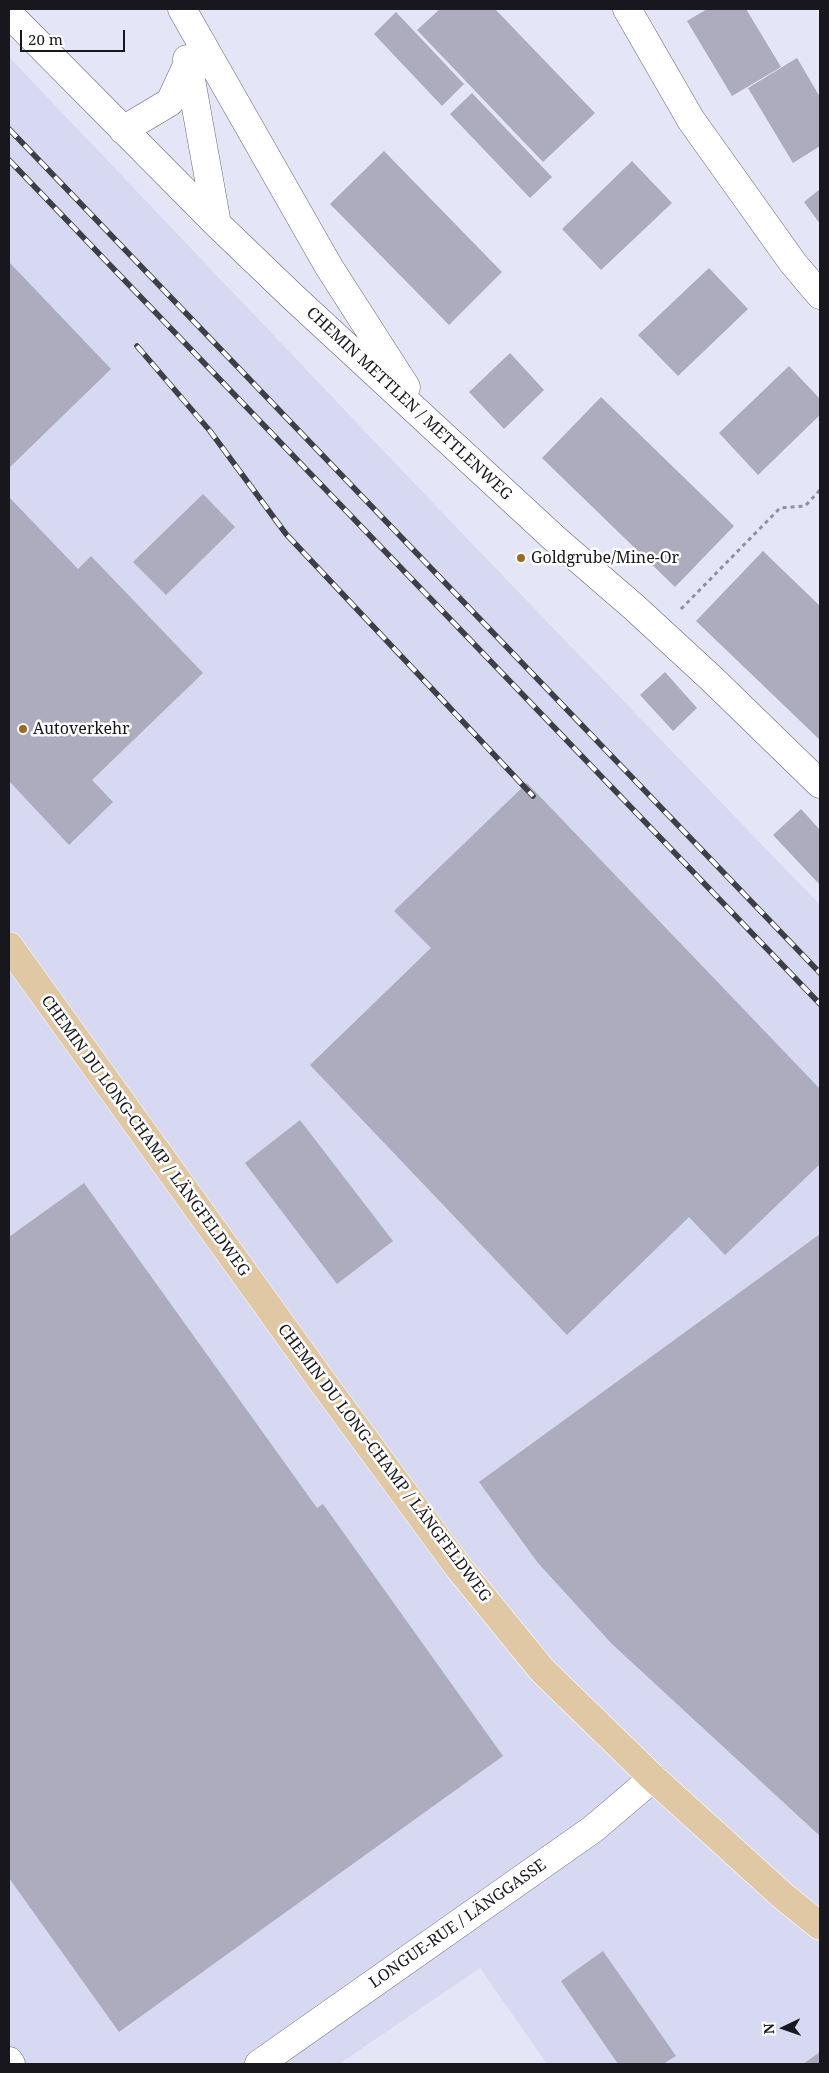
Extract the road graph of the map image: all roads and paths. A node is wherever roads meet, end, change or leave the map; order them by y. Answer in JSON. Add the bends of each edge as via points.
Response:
{"nodes":[{"id":1,"x":178,"y":9,"type":"edge"},
{"id":2,"x":182,"y":9,"type":"edge"},
{"id":3,"x":627,"y":9,"type":"edge"},
{"id":4,"x":9,"y":14,"type":"edge"},
{"id":5,"x":188,"y":63,"type":"junction"},
{"id":6,"x":123,"y":130,"type":"junction"},
{"id":7,"x":217,"y":224,"type":"junction"},
{"id":8,"x":820,"y":296,"type":"edge"},
{"id":9,"x":425,"y":418,"type":"junction"},
{"id":10,"x":820,"y":490,"type":"edge"},
{"id":11,"x":677,"y":614,"type":"dead end"},
{"id":12,"x":820,"y":784,"type":"edge"},
{"id":13,"x":9,"y":946,"type":"edge"},
{"id":14,"x":653,"y":1778,"type":"junction"},
{"id":15,"x":820,"y":1925,"type":"edge"},
{"id":16,"x":9,"y":2060,"type":"edge"},
{"id":17,"x":11,"y":2064,"type":"edge"},
{"id":18,"x":259,"y":2064,"type":"edge"}],
"edges":[{"from":1,"to":5,"type":"street"},
{"from":2,"to":9,"type":"street","via":[[329,267]]},
{"from":3,"to":8,"type":"street","via":[[691,120]]},
{"from":4,"to":6,"type":"street","name":"CHEMIN METTLEN / METTLENWEG"},
{"from":5,"to":6,"type":"street","via":[[170,102]]},
{"from":5,"to":7,"type":"street"},
{"from":6,"to":7,"type":"street","name":"CHEMIN METTLEN / METTLENWEG"},
{"from":7,"to":9,"type":"street","name":"CHEMIN METTLEN / METTLENWEG"},
{"from":9,"to":12,"type":"street","name":"CHEMIN METTLEN / METTLENWEG","via":[[712,679]]},
{"from":10,"to":11,"type":"path","via":[[805,506],[780,508]]},
{"from":13,"to":14,"type":"main road","name":"CHEMIN DU LONG-CHAMP / LÄNGFELDWEG","via":[[459,1568],[542,1670]]},
{"from":14,"to":15,"type":"main road","name":"CHEMIN DU LONG-CHAMP / LÄNGFELDWEG","via":[[783,1896]]},
{"from":14,"to":18,"type":"street","name":"LONGUE-RUE / LÄNGGASSE","via":[[593,1828]]},
{"from":16,"to":17,"type":"street"}]}
